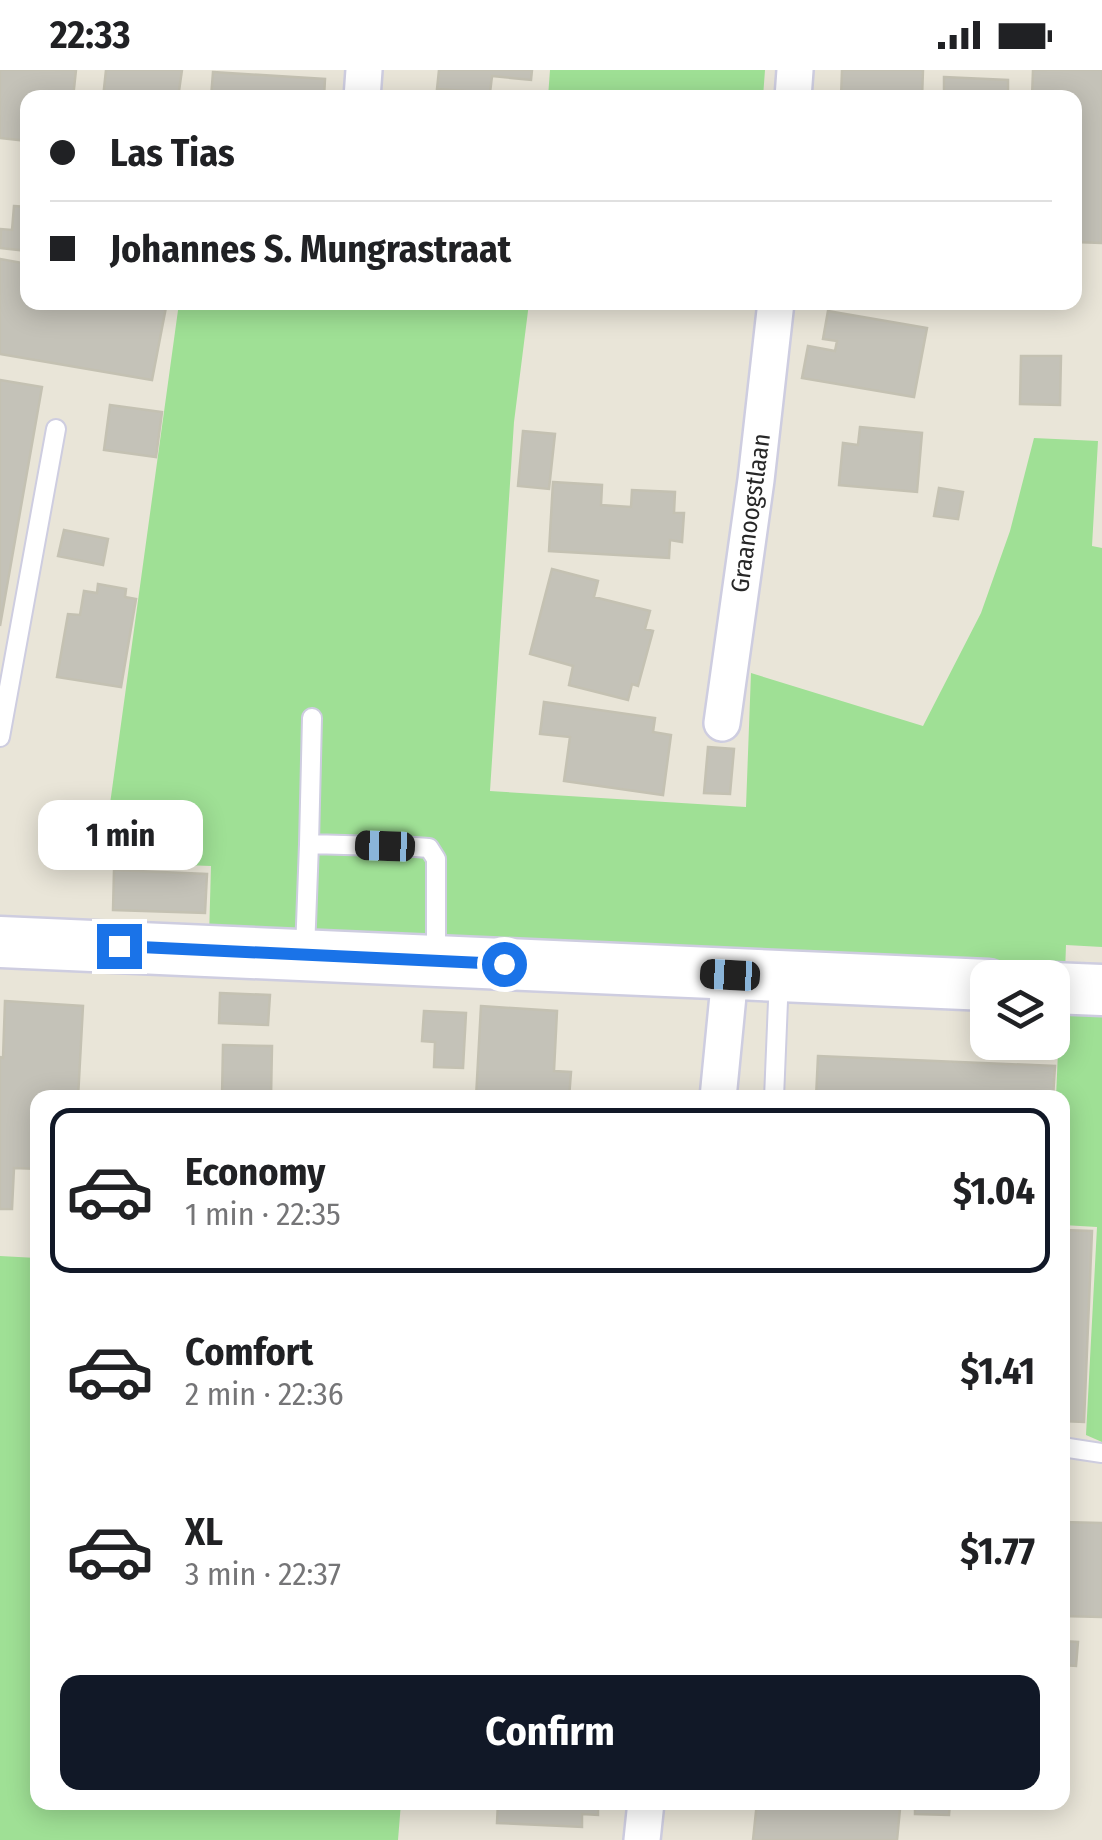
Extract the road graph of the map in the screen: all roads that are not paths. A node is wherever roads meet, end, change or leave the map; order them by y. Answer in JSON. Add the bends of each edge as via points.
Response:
{"nodes":[{"id":1,"x":775,"y":310,"type":"edge"},
{"id":2,"x":56,"y":430,"type":"dead end"},
{"id":3,"x":312,"y":718,"type":"dead end"},
{"id":4,"x":722,"y":723,"type":"dead end"},
{"id":5,"x":0,"y":737,"type":"edge"},
{"id":6,"x":309,"y":844,"type":"junction"},
{"id":7,"x":0,"y":942,"type":"edge"},
{"id":8,"x":305,"y":955,"type":"junction"},
{"id":9,"x":436,"y":960,"type":"junction"},
{"id":10,"x":754,"y":976,"type":"junction"},
{"id":11,"x":970,"y":984,"type":"edge"},
{"id":12,"x":1070,"y":989,"type":"edge"},
{"id":13,"x":1102,"y":990,"type":"edge"},
{"id":14,"x":720,"y":1090,"type":"edge"},
{"id":15,"x":773,"y":1090,"type":"edge"},
{"id":16,"x":1070,"y":1448,"type":"edge"},
{"id":17,"x":1102,"y":1453,"type":"edge"},
{"id":18,"x":645,"y":1810,"type":"edge"},
{"id":19,"x":642,"y":1840,"type":"edge"}],
"edges":[{"from":1,"to":4,"type":"street","name":"Graanoogstlaan"},
{"from":2,"to":5,"type":"lane"},
{"from":3,"to":6,"type":"lane"},
{"from":6,"to":8,"type":"lane"},
{"from":6,"to":9,"type":"lane","via":[[429,848],[436,860]]},
{"from":7,"to":8,"type":"street"},
{"from":8,"to":9,"type":"street"},
{"from":9,"to":10,"type":"street"},
{"from":10,"to":11,"type":"street"},
{"from":10,"to":14,"type":"street"},
{"from":10,"to":15,"type":"lane"},
{"from":12,"to":13,"type":"street"},
{"from":16,"to":17,"type":"lane"},
{"from":18,"to":19,"type":"street"}]}
